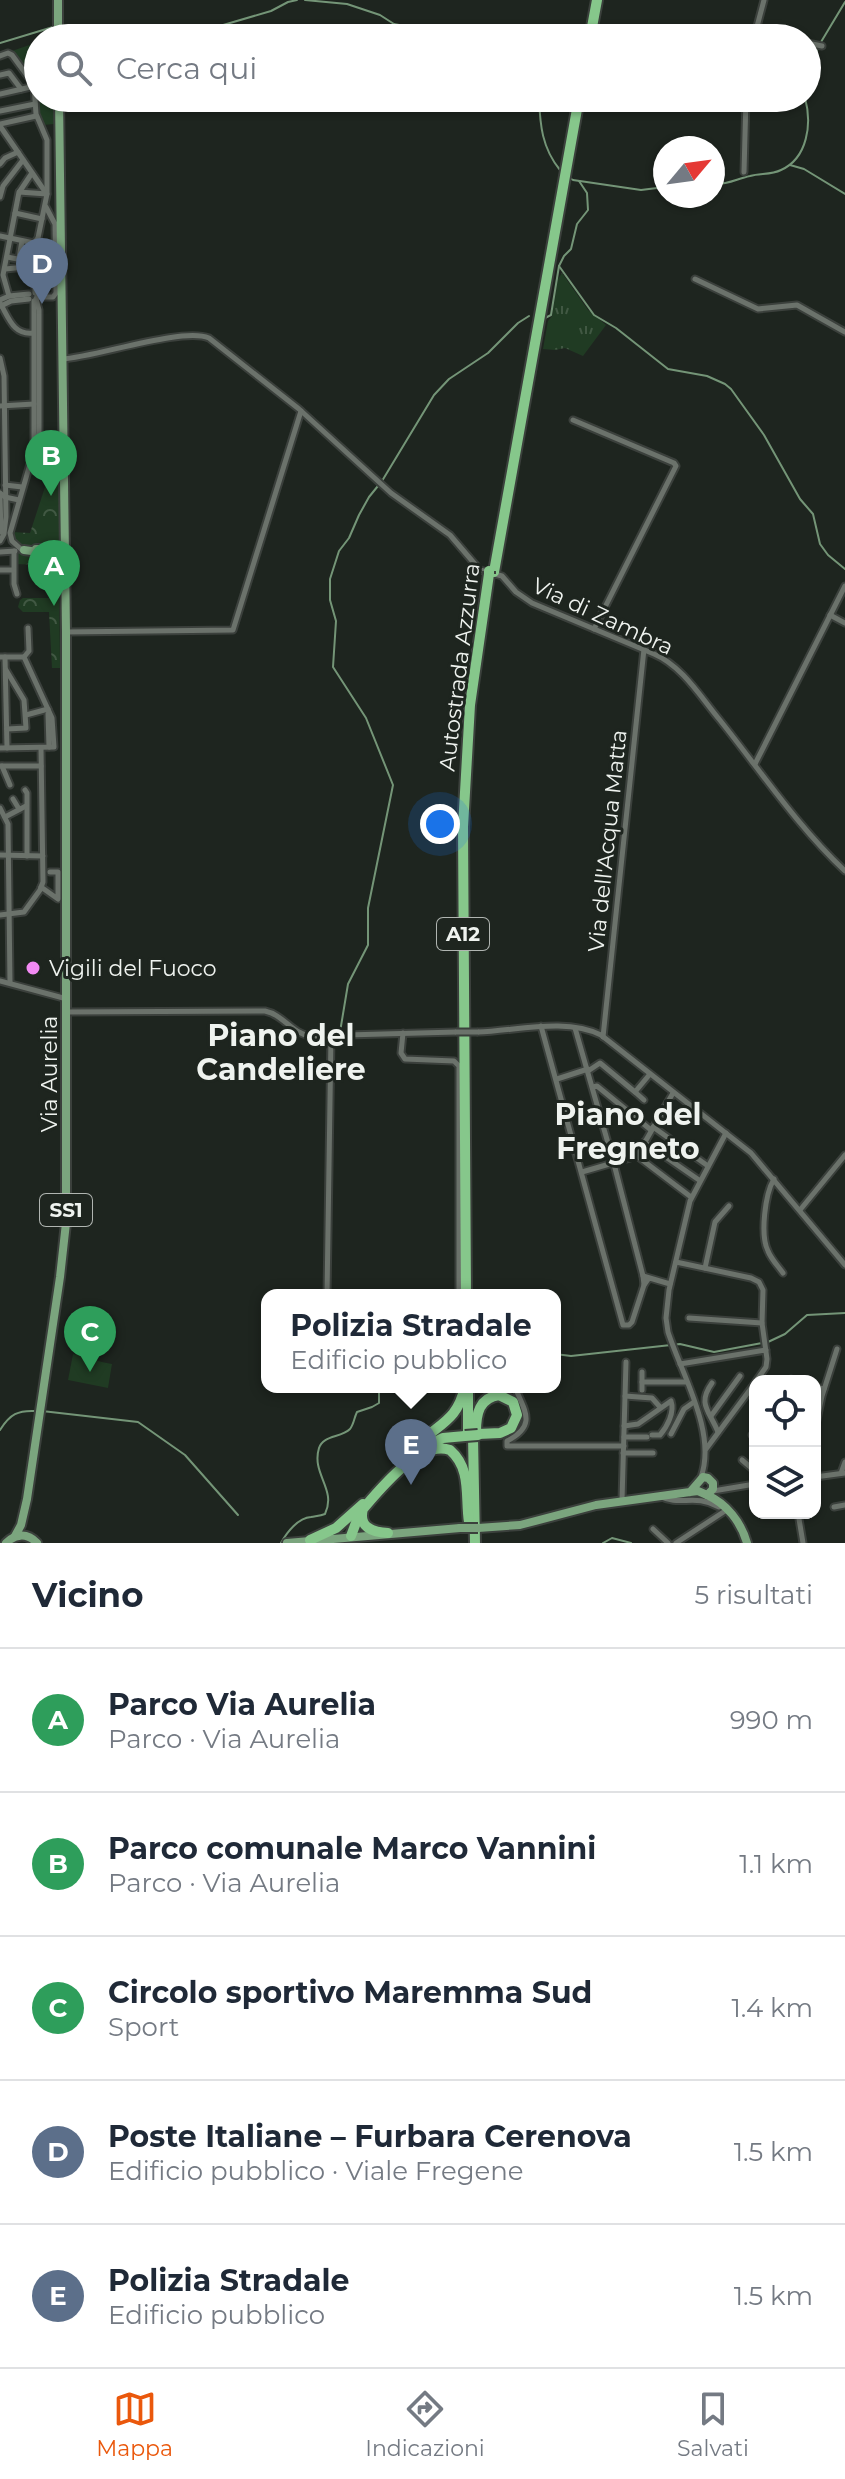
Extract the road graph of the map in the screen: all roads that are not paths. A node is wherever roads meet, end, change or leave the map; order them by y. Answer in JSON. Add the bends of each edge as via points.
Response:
{"nodes":[{"id":1,"x":58,"y":0,"type":"edge"},
{"id":2,"x":594,"y":0,"type":"edge"},
{"id":3,"x":764,"y":0,"type":"edge"},
{"id":4,"x":58,"y":24,"type":"edge"},
{"id":5,"x":590,"y":24,"type":"edge"},
{"id":6,"x":758,"y":24,"type":"edge"},
{"id":7,"x":0,"y":56,"type":"edge"},
{"id":8,"x":24,"y":72,"type":"edge"},
{"id":9,"x":0,"y":75,"type":"edge"},
{"id":10,"x":24,"y":88,"type":"edge"},
{"id":11,"x":21,"y":89,"type":"junction"},
{"id":12,"x":0,"y":94,"type":"edge"},
{"id":13,"x":24,"y":106,"type":"edge"},
{"id":14,"x":0,"y":111,"type":"edge"},
{"id":15,"x":36,"y":112,"type":"edge"},
{"id":16,"x":59,"y":112,"type":"edge"},
{"id":17,"x":574,"y":112,"type":"edge"},
{"id":18,"x":746,"y":112,"type":"edge"},
{"id":19,"x":36,"y":116,"type":"junction"},
{"id":20,"x":0,"y":125,"type":"edge"},
{"id":21,"x":18,"y":152,"type":"junction"},
{"id":22,"x":2,"y":156,"type":"edge"},
{"id":23,"x":23,"y":160,"type":"junction"},
{"id":24,"x":0,"y":164,"type":"edge"},
{"id":25,"x":744,"y":172,"type":"dead end"},
{"id":26,"x":33,"y":173,"type":"junction"},
{"id":27,"x":19,"y":192,"type":"junction"},
{"id":28,"x":47,"y":194,"type":"junction"},
{"id":29,"x":0,"y":197,"type":"edge"},
{"id":30,"x":45,"y":205,"type":"junction"},
{"id":31,"x":15,"y":213,"type":"junction"},
{"id":32,"x":42,"y":219,"type":"junction"},
{"id":33,"x":0,"y":236,"type":"edge"},
{"id":34,"x":10,"y":238,"type":"junction"},
{"id":35,"x":36,"y":240,"type":"junction"},
{"id":36,"x":22,"y":241,"type":"junction"},
{"id":37,"x":7,"y":257,"type":"junction"},
{"id":38,"x":19,"y":258,"type":"junction"},
{"id":39,"x":35,"y":265,"type":"junction"},
{"id":40,"x":5,"y":269,"type":"junction"},
{"id":41,"x":695,"y":279,"type":"dead end"},
{"id":42,"x":9,"y":296,"type":"junction"},
{"id":43,"x":34,"y":297,"type":"junction"},
{"id":44,"x":0,"y":304,"type":"edge"},
{"id":45,"x":845,"y":332,"type":"edge"},
{"id":46,"x":33,"y":333,"type":"junction"},
{"id":47,"x":0,"y":358,"type":"edge"},
{"id":48,"x":62,"y":359,"type":"junction"},
{"id":49,"x":34,"y":404,"type":"junction"},
{"id":50,"x":2,"y":406,"type":"edge"},
{"id":51,"x":301,"y":411,"type":"junction"},
{"id":52,"x":573,"y":420,"type":"dead end"},
{"id":53,"x":63,"y":442,"type":"junction"},
{"id":54,"x":35,"y":446,"type":"junction"},
{"id":55,"x":4,"y":481,"type":"edge"},
{"id":56,"x":22,"y":487,"type":"junction"},
{"id":57,"x":2,"y":496,"type":"edge"},
{"id":58,"x":19,"y":500,"type":"junction"},
{"id":59,"x":65,"y":500,"type":"junction"},
{"id":60,"x":62,"y":515,"type":"junction"},
{"id":61,"x":2,"y":518,"type":"edge"},
{"id":62,"x":1,"y":540,"type":"edge"},
{"id":63,"x":0,"y":550,"type":"edge"},
{"id":64,"x":17,"y":550,"type":"junction"},
{"id":65,"x":49,"y":552,"type":"junction"},
{"id":66,"x":63,"y":554,"type":"junction"},
{"id":67,"x":0,"y":570,"type":"edge"},
{"id":68,"x":13,"y":570,"type":"junction"},
{"id":69,"x":845,"y":586,"type":"edge"},
{"id":70,"x":17,"y":594,"type":"dead end"},
{"id":71,"x":63,"y":602,"type":"junction"},
{"id":72,"x":830,"y":615,"type":"junction"},
{"id":73,"x":66,"y":618,"type":"junction"},
{"id":74,"x":845,"y":623,"type":"edge"},
{"id":75,"x":28,"y":628,"type":"dead end"},
{"id":76,"x":594,"y":629,"type":"junction"},
{"id":77,"x":66,"y":632,"type":"junction"},
{"id":78,"x":644,"y":649,"type":"junction"},
{"id":79,"x":2,"y":657,"type":"edge"},
{"id":80,"x":24,"y":657,"type":"junction"},
{"id":81,"x":5,"y":668,"type":"junction"},
{"id":82,"x":65,"y":682,"type":"junction"},
{"id":83,"x":3,"y":698,"type":"edge"},
{"id":84,"x":48,"y":709,"type":"junction"},
{"id":85,"x":26,"y":715,"type":"junction"},
{"id":86,"x":7,"y":729,"type":"junction"},
{"id":87,"x":4,"y":748,"type":"edge"},
{"id":88,"x":41,"y":748,"type":"junction"},
{"id":89,"x":755,"y":764,"type":"junction"},
{"id":90,"x":1,"y":766,"type":"edge"},
{"id":91,"x":41,"y":766,"type":"junction"},
{"id":92,"x":10,"y":785,"type":"dead end"},
{"id":93,"x":25,"y":790,"type":"dead end"},
{"id":94,"x":13,"y":799,"type":"dead end"},
{"id":95,"x":26,"y":805,"type":"junction"},
{"id":96,"x":0,"y":808,"type":"edge"},
{"id":97,"x":19,"y":809,"type":"junction"},
{"id":98,"x":5,"y":817,"type":"junction"},
{"id":99,"x":0,"y":855,"type":"edge"},
{"id":100,"x":9,"y":855,"type":"junction"},
{"id":101,"x":27,"y":856,"type":"junction"},
{"id":102,"x":43,"y":856,"type":"junction"},
{"id":103,"x":845,"y":871,"type":"edge"},
{"id":104,"x":50,"y":872,"type":"dead end"},
{"id":105,"x":41,"y":887,"type":"junction"},
{"id":106,"x":0,"y":915,"type":"edge"},
{"id":107,"x":10,"y":915,"type":"junction"},
{"id":108,"x":0,"y":942,"type":"edge"},
{"id":109,"x":10,"y":942,"type":"junction"},
{"id":110,"x":10,"y":972,"type":"junction"},
{"id":111,"x":4,"y":982,"type":"edge"},
{"id":112,"x":18,"y":986,"type":"junction"},
{"id":113,"x":67,"y":999,"type":"junction"},
{"id":114,"x":67,"y":1012,"type":"junction"},
{"id":115,"x":541,"y":1026,"type":"junction"},
{"id":116,"x":575,"y":1028,"type":"junction"},
{"id":117,"x":403,"y":1033,"type":"junction"},
{"id":118,"x":331,"y":1036,"type":"junction"},
{"id":119,"x":603,"y":1037,"type":"junction"},
{"id":120,"x":588,"y":1070,"type":"junction"},
{"id":121,"x":650,"y":1074,"type":"junction"},
{"id":122,"x":557,"y":1079,"type":"junction"},
{"id":123,"x":593,"y":1087,"type":"junction"},
{"id":124,"x":635,"y":1092,"type":"junction"},
{"id":125,"x":673,"y":1093,"type":"junction"},
{"id":126,"x":644,"y":1100,"type":"dead end"},
{"id":127,"x":652,"y":1128,"type":"junction"},
{"id":128,"x":726,"y":1133,"type":"junction"},
{"id":129,"x":644,"y":1142,"type":"junction"},
{"id":130,"x":845,"y":1155,"type":"edge"},
{"id":131,"x":637,"y":1156,"type":"junction"},
{"id":132,"x":614,"y":1164,"type":"junction"},
{"id":133,"x":708,"y":1166,"type":"junction"},
{"id":134,"x":582,"y":1172,"type":"junction"},
{"id":135,"x":774,"y":1179,"type":"junction"},
{"id":136,"x":700,"y":1180,"type":"junction"},
{"id":137,"x":691,"y":1197,"type":"junction"},
{"id":138,"x":729,"y":1206,"type":"dead end"},
{"id":139,"x":800,"y":1210,"type":"junction"},
{"id":140,"x":676,"y":1262,"type":"junction"},
{"id":141,"x":845,"y":1265,"type":"edge"},
{"id":142,"x":705,"y":1268,"type":"junction"},
{"id":143,"x":783,"y":1273,"type":"dead end"},
{"id":144,"x":646,"y":1277,"type":"junction"},
{"id":145,"x":670,"y":1284,"type":"junction"},
{"id":146,"x":327,"y":1289,"type":"edge"},
{"id":147,"x":459,"y":1289,"type":"edge"},
{"id":148,"x":469,"y":1289,"type":"edge"},
{"id":149,"x":689,"y":1318,"type":"dead end"},
{"id":150,"x":762,"y":1323,"type":"junction"},
{"id":151,"x":765,"y":1345,"type":"junction"},
{"id":152,"x":840,"y":1347,"type":"edge"},
{"id":153,"x":626,"y":1362,"type":"dead end"},
{"id":154,"x":680,"y":1364,"type":"junction"},
{"id":155,"x":642,"y":1372,"type":"dead end"},
{"id":156,"x":760,"y":1375,"type":"edge"},
{"id":157,"x":740,"y":1376,"type":"dead end"},
{"id":158,"x":642,"y":1382,"type":"junction"},
{"id":159,"x":686,"y":1382,"type":"junction"},
{"id":160,"x":712,"y":1383,"type":"dead end"},
{"id":161,"x":821,"y":1388,"type":"edge"},
{"id":162,"x":824,"y":1389,"type":"junction"},
{"id":163,"x":642,"y":1390,"type":"dead end"},
{"id":164,"x":749,"y":1391,"type":"edge"},
{"id":165,"x":465,"y":1393,"type":"edge"},
{"id":166,"x":468,"y":1393,"type":"edge"},
{"id":167,"x":502,"y":1393,"type":"edge"},
{"id":168,"x":518,"y":1393,"type":"edge"},
{"id":169,"x":625,"y":1396,"type":"junction"},
{"id":170,"x":694,"y":1402,"type":"junction"},
{"id":171,"x":821,"y":1402,"type":"edge"},
{"id":172,"x":660,"y":1407,"type":"junction"},
{"id":173,"x":711,"y":1416,"type":"junction"},
{"id":174,"x":624,"y":1426,"type":"junction"},
{"id":175,"x":718,"y":1432,"type":"junction"},
{"id":176,"x":671,"y":1434,"type":"dead end"},
{"id":177,"x":472,"y":1435,"type":"junction"},
{"id":178,"x":624,"y":1437,"type":"junction"},
{"id":179,"x":706,"y":1449,"type":"junction"},
{"id":180,"x":624,"y":1450,"type":"junction"},
{"id":181,"x":653,"y":1453,"type":"dead end"},
{"id":182,"x":742,"y":1460,"type":"dead end"},
{"id":183,"x":845,"y":1462,"type":"edge"},
{"id":184,"x":404,"y":1464,"type":"junction"},
{"id":185,"x":749,"y":1466,"type":"edge"},
{"id":186,"x":843,"y":1473,"type":"edge"},
{"id":187,"x":821,"y":1476,"type":"edge"},
{"id":188,"x":749,"y":1484,"type":"edge"},
{"id":189,"x":707,"y":1487,"type":"junction"},
{"id":190,"x":659,"y":1496,"type":"junction"},
{"id":191,"x":622,"y":1500,"type":"junction"},
{"id":192,"x":845,"y":1505,"type":"edge"},
{"id":193,"x":834,"y":1507,"type":"dead end"},
{"id":194,"x":363,"y":1509,"type":"junction"},
{"id":195,"x":25,"y":1510,"type":"junction"},
{"id":196,"x":725,"y":1511,"type":"junction"},
{"id":197,"x":735,"y":1519,"type":"junction"},
{"id":198,"x":799,"y":1519,"type":"edge"},
{"id":199,"x":347,"y":1520,"type":"junction"},
{"id":200,"x":469,"y":1526,"type":"junction"},
{"id":201,"x":653,"y":1529,"type":"dead end"},
{"id":202,"x":388,"y":1533,"type":"junction"},
{"id":203,"x":15,"y":1536,"type":"junction"},
{"id":204,"x":29,"y":1536,"type":"junction"},
{"id":205,"x":351,"y":1536,"type":"junction"},
{"id":206,"x":310,"y":1540,"type":"junction"},
{"id":207,"x":6,"y":1543,"type":"edge"},
{"id":208,"x":37,"y":1543,"type":"edge"},
{"id":209,"x":287,"y":1543,"type":"edge"},
{"id":210,"x":472,"y":1543,"type":"edge"},
{"id":211,"x":668,"y":1543,"type":"edge"},
{"id":212,"x":676,"y":1543,"type":"edge"},
{"id":213,"x":747,"y":1543,"type":"edge"},
{"id":214,"x":803,"y":1543,"type":"edge"}],
"edges":[{"from":1,"to":4,"type":"main road"},
{"from":2,"to":5,"type":"highway"},
{"from":3,"to":6,"type":"street"},
{"from":7,"to":8,"type":"street","via":[[10,54]]},
{"from":9,"to":11,"type":"street","via":[[8,71]]},
{"from":10,"to":11,"type":"street"},
{"from":11,"to":12,"type":"street"},
{"from":13,"to":14,"type":"street"},
{"from":15,"to":19,"type":"street"},
{"from":16,"to":48,"type":"main road","name":"Via Aurelia","number":"SS1"},
{"from":17,"to":148,"type":"highway","name":"Autostrada Azzurra","number":"A12","via":[[491,573],[475,717],[468,828]]},
{"from":18,"to":25,"type":"street"},
{"from":19,"to":20,"type":"street"},
{"from":19,"to":28,"type":"street","via":[[48,143]]},
{"from":20,"to":21,"type":"street"},
{"from":21,"to":22,"type":"street"},
{"from":21,"to":23,"type":"street"},
{"from":22,"to":24,"type":"street"},
{"from":23,"to":26,"type":"street"},
{"from":23,"to":29,"type":"street"},
{"from":26,"to":27,"type":"street"},
{"from":26,"to":28,"type":"street"},
{"from":27,"to":28,"type":"street"},
{"from":27,"to":31,"type":"street"},
{"from":28,"to":30,"type":"street"},
{"from":30,"to":32,"type":"street"},
{"from":30,"to":43,"type":"street","via":[[55,222],[56,294]]},
{"from":31,"to":32,"type":"street"},
{"from":31,"to":34,"type":"street"},
{"from":32,"to":35,"type":"street"},
{"from":33,"to":34,"type":"street"},
{"from":34,"to":36,"type":"street"},
{"from":34,"to":37,"type":"street"},
{"from":35,"to":36,"type":"street"},
{"from":35,"to":39,"type":"street"},
{"from":36,"to":38,"type":"street"},
{"from":37,"to":38,"type":"street"},
{"from":37,"to":40,"type":"street"},
{"from":38,"to":39,"type":"street"},
{"from":39,"to":40,"type":"street"},
{"from":39,"to":43,"type":"street"},
{"from":40,"to":42,"type":"street"},
{"from":41,"to":45,"type":"street","via":[[758,309],[797,305]]},
{"from":42,"to":43,"type":"street"},
{"from":42,"to":44,"type":"street"},
{"from":43,"to":44,"type":"street"},
{"from":43,"to":46,"type":"street"},
{"from":43,"to":54,"type":"street","via":[[39,309]]},
{"from":44,"to":46,"type":"street","via":[[19,332]]},
{"from":46,"to":49,"type":"street"},
{"from":47,"to":50,"type":"street"},
{"from":48,"to":51,"type":"street","name":"Via di Zambra","via":[[205,336]]},
{"from":48,"to":53,"type":"main road","name":"Via Aurelia","number":"SS1"},
{"from":49,"to":50,"type":"street"},
{"from":49,"to":54,"type":"street"},
{"from":50,"to":55,"type":"street"},
{"from":51,"to":76,"type":"street","name":"Via di Zambra","via":[[380,484],[450,535],[480,570],[502,576],[532,603]]},
{"from":51,"to":77,"type":"street","via":[[234,629]]},
{"from":52,"to":76,"type":"street","via":[[676,466]]},
{"from":53,"to":59,"type":"main road","name":"Via Aurelia","number":"SS1"},
{"from":53,"to":60,"type":"main road","name":"Via Aurelia"},
{"from":54,"to":56,"type":"street"},
{"from":55,"to":56,"type":"street"},
{"from":55,"to":57,"type":"street"},
{"from":56,"to":58,"type":"street"},
{"from":57,"to":58,"type":"street"},
{"from":57,"to":61,"type":"street"},
{"from":58,"to":61,"type":"street"},
{"from":58,"to":64,"type":"street","via":[[10,534]]},
{"from":59,"to":66,"type":"main road"},
{"from":59,"to":73,"type":"main road","name":"Via Aurelia","number":"SS1"},
{"from":60,"to":65,"type":"main road","via":[[60,539]]},
{"from":60,"to":66,"type":"main road","name":"Via Aurelia"},
{"from":61,"to":62,"type":"street"},
{"from":63,"to":64,"type":"street"},
{"from":64,"to":65,"type":"main road"},
{"from":64,"to":68,"type":"street"},
{"from":65,"to":66,"type":"main road","via":[[57,558]]},
{"from":65,"to":71,"type":"main road","via":[[59,570]]},
{"from":66,"to":71,"type":"main road","name":"Via Aurelia"},
{"from":66,"to":73,"type":"main road"},
{"from":67,"to":68,"type":"street"},
{"from":68,"to":70,"type":"street"},
{"from":69,"to":72,"type":"street"},
{"from":71,"to":82,"type":"main road","name":"Via Aurelia"},
{"from":72,"to":74,"type":"street"},
{"from":72,"to":89,"type":"street"},
{"from":73,"to":77,"type":"main road","name":"Via Aurelia","number":"SS1"},
{"from":75,"to":80,"type":"street","via":[[29,651]]},
{"from":76,"to":78,"type":"street","name":"Via di Zambra"},
{"from":77,"to":82,"type":"main road","name":"Via Aurelia","number":"SS1"},
{"from":78,"to":89,"type":"street","name":"Via di Zambra","via":[[676,668]]},
{"from":78,"to":119,"type":"street","name":"Via dell'Acqua Matta"},
{"from":79,"to":80,"type":"street"},
{"from":79,"to":81,"type":"street"},
{"from":80,"to":84,"type":"street"},
{"from":81,"to":83,"type":"street"},
{"from":81,"to":85,"type":"street","via":[[22,695]]},
{"from":82,"to":113,"type":"main road","name":"Via Aurelia","number":"SS1"},
{"from":83,"to":86,"type":"street"},
{"from":84,"to":85,"type":"street"},
{"from":84,"to":88,"type":"street","via":[[52,747]]},
{"from":85,"to":86,"type":"street","via":[[29,728]]},
{"from":86,"to":87,"type":"street"},
{"from":87,"to":88,"type":"street"},
{"from":88,"to":91,"type":"street"},
{"from":89,"to":103,"type":"street","name":"Via di Zambra"},
{"from":90,"to":91,"type":"street"},
{"from":90,"to":92,"type":"street"},
{"from":91,"to":102,"type":"street"},
{"from":93,"to":95,"type":"street"},
{"from":94,"to":97,"type":"street"},
{"from":95,"to":97,"type":"street"},
{"from":95,"to":101,"type":"street"},
{"from":96,"to":98,"type":"street"},
{"from":97,"to":98,"type":"street"},
{"from":98,"to":100,"type":"street"},
{"from":99,"to":100,"type":"street"},
{"from":100,"to":101,"type":"street"},
{"from":100,"to":107,"type":"street"},
{"from":101,"to":102,"type":"street"},
{"from":102,"to":105,"type":"street"},
{"from":104,"to":105,"type":"street","via":[[58,872],[58,899]]},
{"from":105,"to":107,"type":"street","via":[[24,912]]},
{"from":106,"to":107,"type":"street"},
{"from":107,"to":109,"type":"street"},
{"from":108,"to":109,"type":"street"},
{"from":109,"to":110,"type":"street"},
{"from":110,"to":111,"type":"street"},
{"from":110,"to":112,"type":"street"},
{"from":111,"to":112,"type":"street"},
{"from":112,"to":113,"type":"street"},
{"from":113,"to":114,"type":"main road","name":"Via Aurelia","number":"SS1"},
{"from":114,"to":118,"type":"street","via":[[263,1011],[281,1016],[300,1034]]},
{"from":114,"to":195,"type":"main road","name":"Via Aurelia","number":"SS1","via":[[66,1233]]},
{"from":115,"to":116,"type":"street"},
{"from":115,"to":117,"type":"street","bridge":true},
{"from":115,"to":122,"type":"street"},
{"from":116,"to":119,"type":"street"},
{"from":116,"to":120,"type":"street"},
{"from":117,"to":118,"type":"street"},
{"from":117,"to":147,"type":"street","via":[[405,1059],[453,1061],[459,1066]]},
{"from":118,"to":146,"type":"street"},
{"from":119,"to":121,"type":"street"},
{"from":120,"to":122,"type":"street"},
{"from":120,"to":123,"type":"street"},
{"from":120,"to":124,"type":"street","via":[[600,1063]]},
{"from":121,"to":124,"type":"street"},
{"from":121,"to":125,"type":"street"},
{"from":122,"to":134,"type":"street"},
{"from":123,"to":127,"type":"street"},
{"from":123,"to":132,"type":"street"},
{"from":124,"to":126,"type":"street"},
{"from":125,"to":127,"type":"street"},
{"from":125,"to":128,"type":"street"},
{"from":127,"to":129,"type":"street"},
{"from":127,"to":133,"type":"street"},
{"from":128,"to":133,"type":"street"},
{"from":128,"to":135,"type":"street"},
{"from":129,"to":131,"type":"street"},
{"from":129,"to":136,"type":"street"},
{"from":130,"to":139,"type":"street"},
{"from":131,"to":132,"type":"street"},
{"from":131,"to":137,"type":"street"},
{"from":132,"to":134,"type":"street"},
{"from":132,"to":144,"type":"street"},
{"from":133,"to":136,"type":"street"},
{"from":134,"to":144,"type":"street","via":[[623,1325],[632,1323]]},
{"from":135,"to":139,"type":"street"},
{"from":135,"to":143,"type":"street","via":[[767,1194],[765,1242]]},
{"from":136,"to":137,"type":"street"},
{"from":137,"to":140,"type":"street"},
{"from":138,"to":142,"type":"street","via":[[715,1222]]},
{"from":139,"to":141,"type":"street"},
{"from":140,"to":142,"type":"street"},
{"from":140,"to":145,"type":"street"},
{"from":142,"to":150,"type":"street","via":[[757,1281],[763,1293]]},
{"from":144,"to":145,"type":"street"},
{"from":145,"to":154,"type":"street","via":[[666,1317]]},
{"from":149,"to":150,"type":"street"},
{"from":150,"to":151,"type":"street"},
{"from":151,"to":154,"type":"street"},
{"from":151,"to":156,"type":"street","via":[[766,1366]]},
{"from":152,"to":162,"type":"street"},
{"from":153,"to":169,"type":"street"},
{"from":154,"to":159,"type":"street"},
{"from":155,"to":158,"type":"street"},
{"from":157,"to":173,"type":"street"},
{"from":158,"to":159,"type":"street"},
{"from":158,"to":163,"type":"street"},
{"from":159,"to":170,"type":"street"},
{"from":160,"to":173,"type":"street","via":[[703,1399]]},
{"from":161,"to":162,"type":"street"},
{"from":162,"to":171,"type":"street"},
{"from":164,"to":175,"type":"street"},
{"from":165,"to":184,"type":"highway","via":[[451,1419],[420,1442]]},
{"from":166,"to":177,"type":"highway"},
{"from":167,"to":177,"type":"highway","via":[[518,1411],[514,1427],[505,1433]]},
{"from":168,"to":180,"type":"street","via":[[526,1416],[522,1431],[507,1446]]},
{"from":169,"to":172,"type":"street","via":[[652,1398]]},
{"from":169,"to":174,"type":"street"},
{"from":170,"to":176,"type":"street","via":[[684,1409]]},
{"from":170,"to":179,"type":"street"},
{"from":172,"to":174,"type":"street","via":[[638,1424]]},
{"from":172,"to":178,"type":"street","via":[[673,1403],[663,1433]]},
{"from":173,"to":175,"type":"street"},
{"from":174,"to":178,"type":"street"},
{"from":175,"to":179,"type":"street"},
{"from":177,"to":184,"type":"highway","via":[[432,1440]]},
{"from":177,"to":200,"type":"highway"},
{"from":177,"to":210,"type":"highway"},
{"from":178,"to":180,"type":"street"},
{"from":179,"to":189,"type":"street"},
{"from":180,"to":181,"type":"street"},
{"from":180,"to":191,"type":"street"},
{"from":182,"to":185,"type":"street"},
{"from":183,"to":186,"type":"street"},
{"from":184,"to":194,"type":"highway"},
{"from":184,"to":199,"type":"highway"},
{"from":184,"to":200,"type":"highway","via":[[432,1449],[452,1451],[465,1476]]},
{"from":186,"to":187,"type":"street"},
{"from":188,"to":189,"type":"street"},
{"from":189,"to":190,"type":"main road"},
{"from":189,"to":197,"type":"main road"},
{"from":190,"to":191,"type":"main road"},
{"from":190,"to":196,"type":"street","via":[[705,1500]]},
{"from":191,"to":200,"type":"main road","via":[[520,1525]]},
{"from":192,"to":193,"type":"street"},
{"from":194,"to":202,"type":"highway","via":[[365,1526]]},
{"from":194,"to":205,"type":"highway"},
{"from":195,"to":203,"type":"main road","name":"Via Aurelia","number":"SS1"},
{"from":195,"to":204,"type":"main road","name":"Via Aurelia","number":"SS1"},
{"from":196,"to":197,"type":"street"},
{"from":196,"to":212,"type":"street"},
{"from":197,"to":213,"type":"main road"},
{"from":198,"to":214,"type":"street"},
{"from":199,"to":205,"type":"highway","via":[[345,1529]]},
{"from":199,"to":206,"type":"highway"},
{"from":200,"to":202,"type":"main road"},
{"from":200,"to":210,"type":"highway"},
{"from":201,"to":211,"type":"street"},
{"from":202,"to":205,"type":"main road"},
{"from":203,"to":204,"type":"main road"},
{"from":203,"to":207,"type":"main road","number":"SS1"},
{"from":204,"to":208,"type":"main road"},
{"from":205,"to":206,"type":"main road"},
{"from":206,"to":209,"type":"main road"}]}
